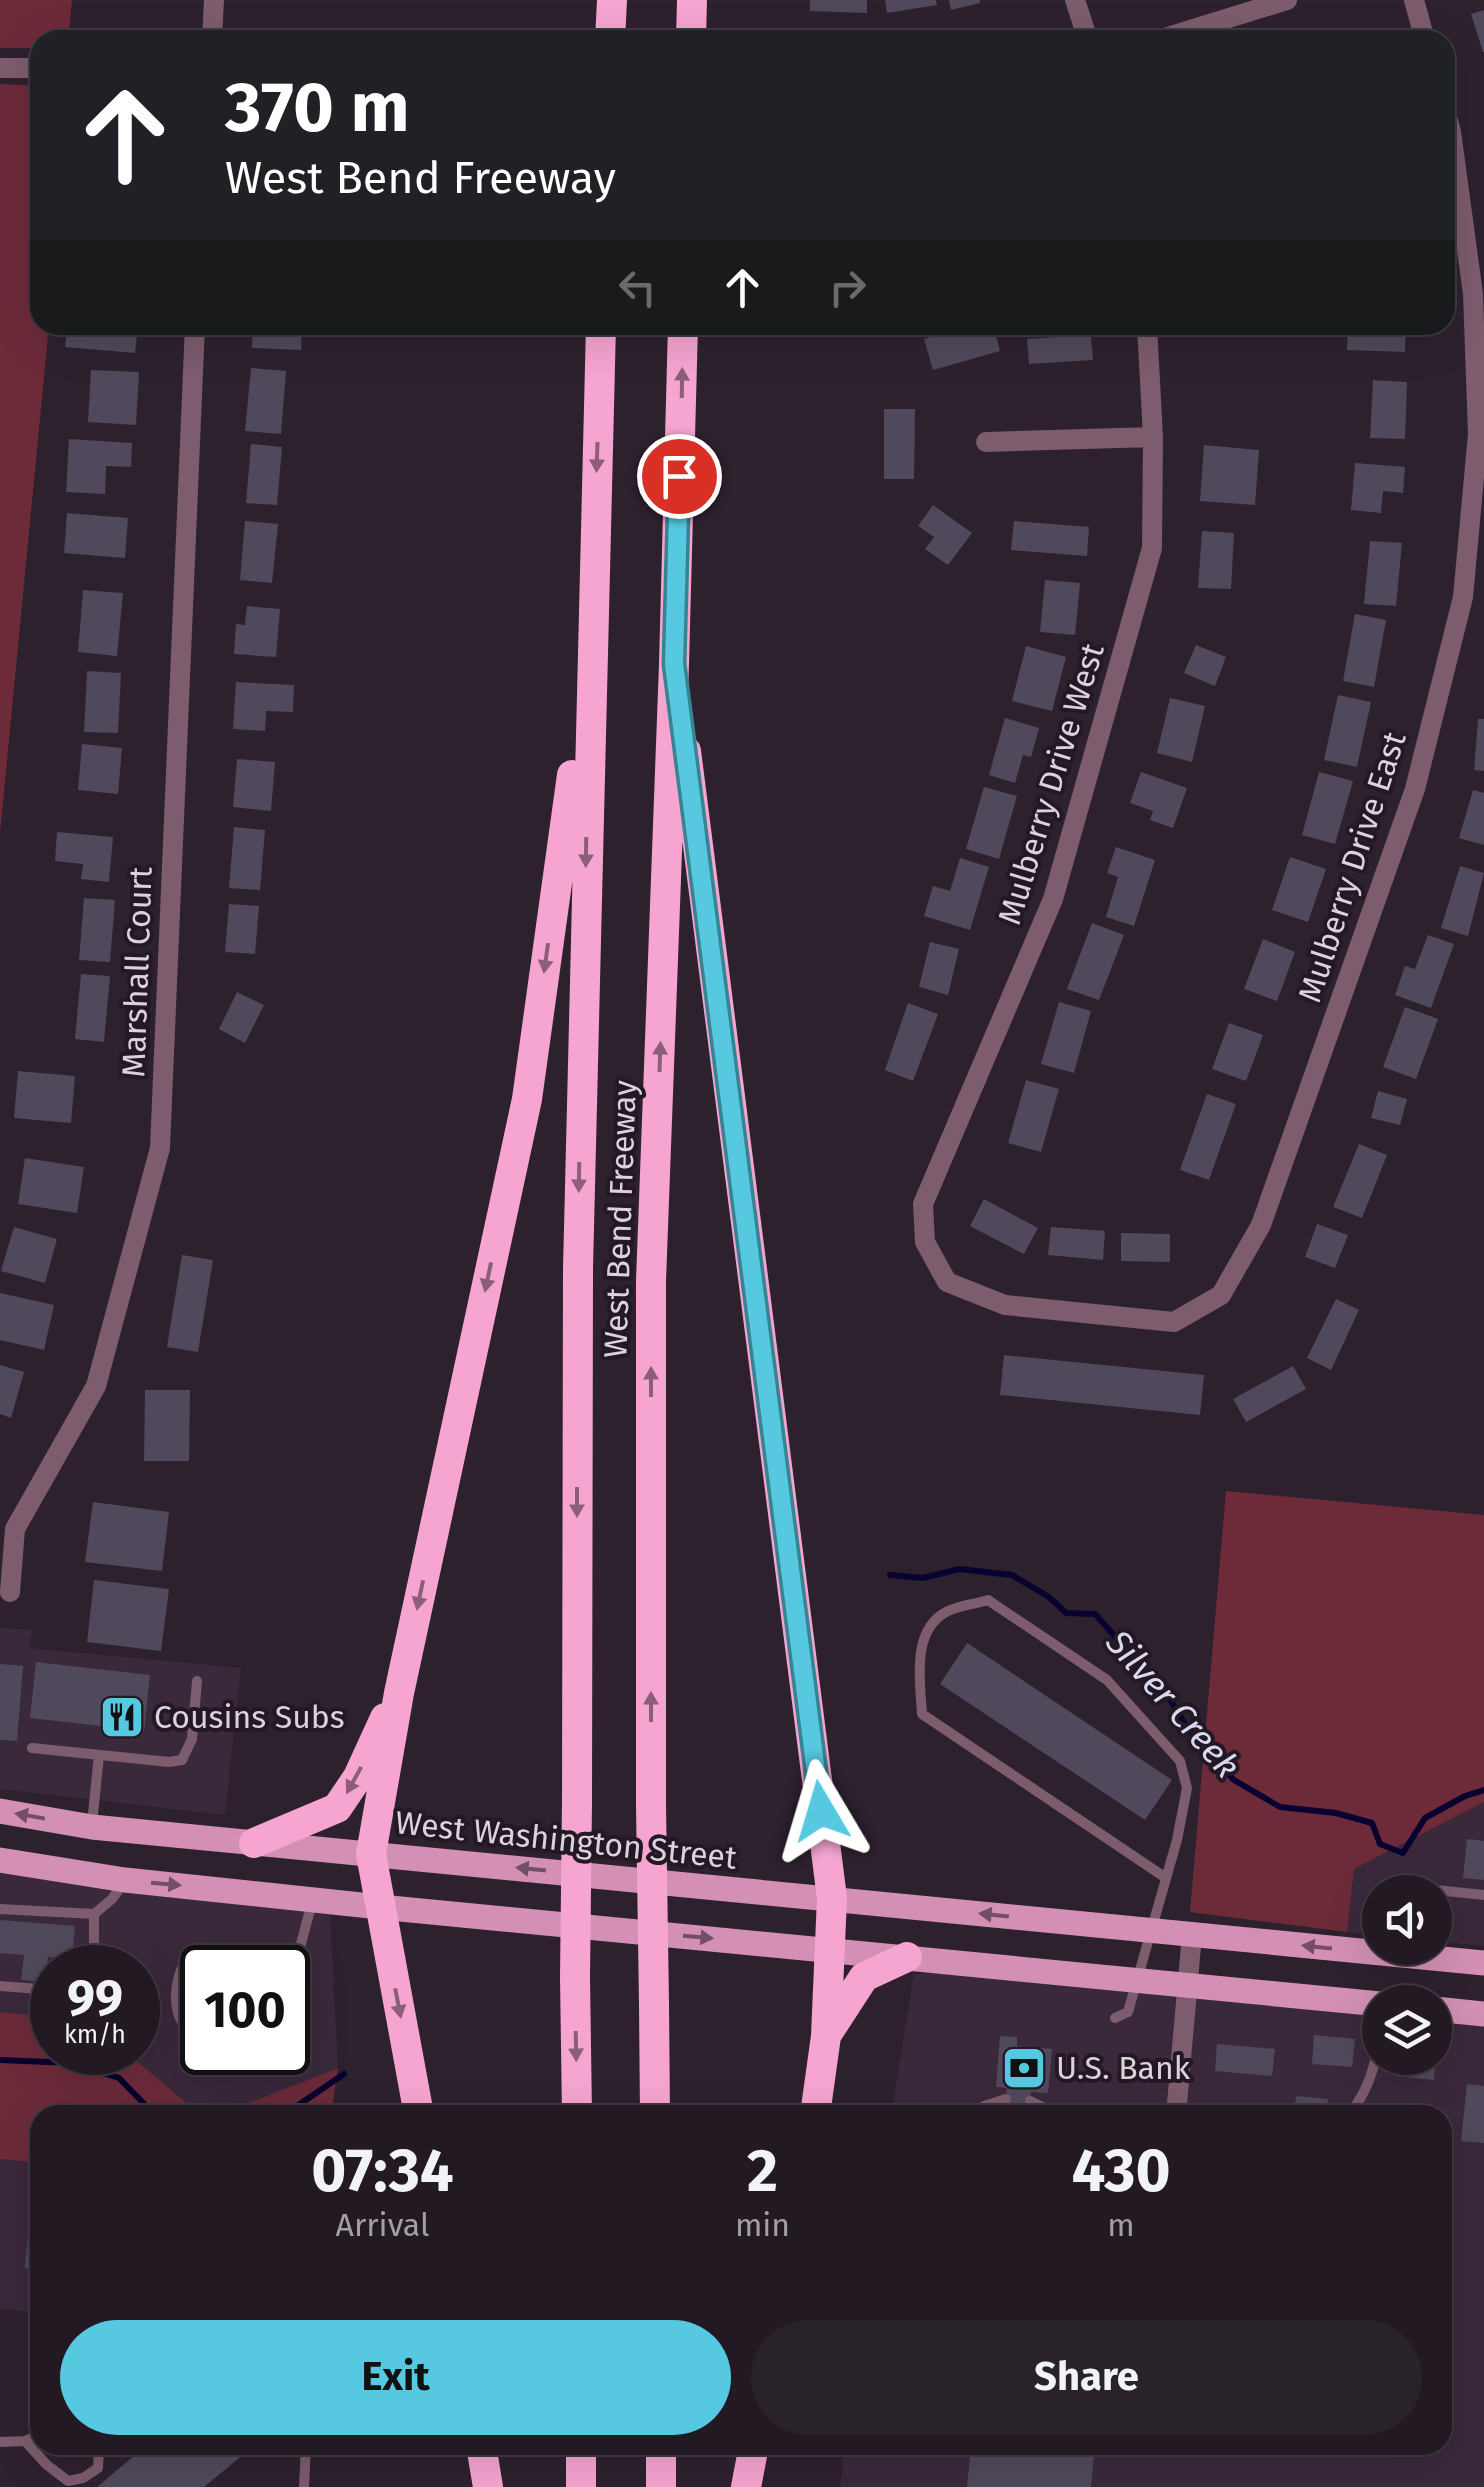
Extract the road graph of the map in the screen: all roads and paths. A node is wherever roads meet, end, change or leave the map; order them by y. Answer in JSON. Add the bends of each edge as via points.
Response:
{"nodes":[{"id":1,"x":214,"y":0,"type":"edge"},
{"id":2,"x":612,"y":0,"type":"edge"},
{"id":3,"x":692,"y":0,"type":"edge"},
{"id":4,"x":1075,"y":0,"type":"edge"},
{"id":5,"x":1287,"y":0,"type":"edge"},
{"id":6,"x":1414,"y":0,"type":"edge"},
{"id":7,"x":212,"y":30,"type":"edge"},
{"id":8,"x":610,"y":30,"type":"edge"},
{"id":9,"x":690,"y":30,"type":"edge"},
{"id":10,"x":1085,"y":30,"type":"edge"},
{"id":11,"x":1190,"y":30,"type":"edge"},
{"id":12,"x":1422,"y":30,"type":"edge"},
{"id":13,"x":0,"y":68,"type":"edge"},
{"id":14,"x":30,"y":68,"type":"edge"},
{"id":15,"x":1455,"y":161,"type":"edge"},
{"id":16,"x":195,"y":335,"type":"edge"},
{"id":17,"x":601,"y":335,"type":"edge"},
{"id":18,"x":683,"y":335,"type":"edge"},
{"id":19,"x":1148,"y":335,"type":"edge"},
{"id":20,"x":1153,"y":437,"type":"junction"},
{"id":21,"x":986,"y":442,"type":"dead end"},
{"id":22,"x":674,"y":664,"type":"junction"},
{"id":23,"x":590,"y":689,"type":"junction"},
{"id":24,"x":924,"y":1242,"type":"joint"},
{"id":25,"x":10,"y":1592,"type":"dead end"},
{"id":26,"x":197,"y":1681,"type":"dead end"},
{"id":27,"x":399,"y":1693,"type":"junction"},
{"id":28,"x":32,"y":1748,"type":"dead end"},
{"id":29,"x":99,"y":1755,"type":"junction"},
{"id":30,"x":0,"y":1811,"type":"edge"},
{"id":31,"x":92,"y":1827,"type":"junction"},
{"id":32,"x":254,"y":1843,"type":"junction"},
{"id":33,"x":371,"y":1854,"type":"junction"},
{"id":34,"x":0,"y":1860,"type":"edge"},
{"id":35,"x":1166,"y":1878,"type":"junction"},
{"id":36,"x":125,"y":1880,"type":"junction"},
{"id":37,"x":1452,"y":1892,"type":"edge"},
{"id":38,"x":1484,"y":1895,"type":"edge"},
{"id":39,"x":314,"y":1898,"type":"junction"},
{"id":40,"x":832,"y":1898,"type":"junction"},
{"id":41,"x":380,"y":1907,"type":"junction"},
{"id":42,"x":0,"y":1908,"type":"edge"},
{"id":43,"x":94,"y":1914,"type":"junction"},
{"id":44,"x":1152,"y":1931,"type":"junction"},
{"id":45,"x":1192,"y":1934,"type":"junction"},
{"id":46,"x":94,"y":1945,"type":"edge"},
{"id":47,"x":301,"y":1945,"type":"edge"},
{"id":48,"x":832,"y":1949,"type":"junction"},
{"id":49,"x":907,"y":1957,"type":"junction"},
{"id":50,"x":1484,"y":1964,"type":"edge"},
{"id":51,"x":180,"y":1972,"type":"edge"},
{"id":52,"x":1138,"y":1980,"type":"junction"},
{"id":53,"x":1189,"y":1985,"type":"junction"},
{"id":54,"x":0,"y":1986,"type":"edge"},
{"id":55,"x":30,"y":1988,"type":"edge"},
{"id":56,"x":1362,"y":2002,"type":"edge"},
{"id":57,"x":1452,"y":2011,"type":"edge"},
{"id":58,"x":1484,"y":2014,"type":"edge"},
{"id":59,"x":1115,"y":2018,"type":"dead end"},
{"id":60,"x":180,"y":2023,"type":"edge"},
{"id":61,"x":826,"y":2036,"type":"junction"},
{"id":62,"x":1372,"y":2075,"type":"edge"},
{"id":63,"x":1006,"y":2098,"type":"dead end"},
{"id":64,"x":1030,"y":2101,"type":"dead end"},
{"id":65,"x":416,"y":2105,"type":"edge"},
{"id":66,"x":577,"y":2105,"type":"edge"},
{"id":67,"x":655,"y":2105,"type":"edge"},
{"id":68,"x":816,"y":2105,"type":"edge"},
{"id":69,"x":987,"y":2105,"type":"edge"},
{"id":70,"x":1038,"y":2105,"type":"edge"},
{"id":71,"x":1177,"y":2105,"type":"edge"},
{"id":72,"x":1355,"y":2105,"type":"edge"},
{"id":73,"x":30,"y":2439,"type":"edge"},
{"id":74,"x":0,"y":2442,"type":"edge"},
{"id":75,"x":25,"y":2442,"type":"junction"},
{"id":76,"x":30,"y":2447,"type":"edge"},
{"id":77,"x":37,"y":2455,"type":"edge"},
{"id":78,"x":98,"y":2455,"type":"edge"},
{"id":79,"x":306,"y":2455,"type":"edge"},
{"id":80,"x":482,"y":2455,"type":"edge"},
{"id":81,"x":581,"y":2455,"type":"edge"},
{"id":82,"x":661,"y":2455,"type":"edge"},
{"id":83,"x":752,"y":2455,"type":"edge"},
{"id":84,"x":304,"y":2487,"type":"edge"},
{"id":85,"x":488,"y":2487,"type":"edge"},
{"id":86,"x":582,"y":2487,"type":"edge"},
{"id":87,"x":662,"y":2487,"type":"edge"},
{"id":88,"x":746,"y":2487,"type":"edge"}],
"edges":[{"from":1,"to":7,"type":"street"},
{"from":2,"to":8,"type":"highway"},
{"from":3,"to":9,"type":"highway"},
{"from":4,"to":10,"type":"street"},
{"from":5,"to":11,"type":"street"},
{"from":6,"to":12,"type":"street"},
{"from":13,"to":14,"type":"street"},
{"from":15,"to":24,"type":"street","name":"Mulberry Drive East","via":[[1473,294],[1478,434],[1463,596],[1414,789],[1261,1225],[1221,1295],[1174,1322],[1005,1305],[948,1282]]},
{"from":16,"to":25,"type":"street","name":"Marshall Court","via":[[160,1148],[96,1386],[15,1529]]},
{"from":17,"to":23,"type":"highway","name":"West Bend Freeway","one_way":true},
{"from":22,"to":18,"type":"highway","name":"West Bend Freeway","one_way":true},
{"from":19,"to":20,"type":"street","name":"Mulberry Drive West"},
{"from":20,"to":21,"type":"street"},
{"from":20,"to":24,"type":"street","name":"Mulberry Drive West","via":[[1152,548],[1053,899],[923,1204]]},
{"from":22,"to":40,"type":"highway"},
{"from":67,"to":22,"type":"highway","name":"West Bend Freeway","one_way":true,"bridge":true,"via":[[651,1281]]},
{"from":23,"to":27,"type":"highway","one_way":true,"via":[[573,765],[527,1099]]},
{"from":23,"to":66,"type":"highway","name":"West Bend Freeway","one_way":true,"bridge":true,"via":[[578,1269]]},
{"from":26,"to":29,"type":"lane","via":[[192,1739],[182,1760]]},
{"from":27,"to":32,"type":"highway","one_way":true,"via":[[338,1808]]},
{"from":27,"to":33,"type":"highway"},
{"from":28,"to":29,"type":"lane"},
{"from":29,"to":31,"type":"lane"},
{"from":31,"to":30,"type":"main road","name":"West Washington Street","one_way":true},
{"from":31,"to":32,"type":"main road","name":"West Washington Street"},
{"from":32,"to":33,"type":"main road","name":"West Washington Street"},
{"from":40,"to":33,"type":"main road","name":"West Washington Street","one_way":true},
{"from":33,"to":41,"type":"highway"},
{"from":34,"to":36,"type":"main road"},
{"from":35,"to":35,"type":"lane","via":[[1187,1788],[1180,1761],[1107,1680],[988,1600],[948,1611],[930,1625],[919,1658],[922,1714]]},
{"from":35,"to":44,"type":"lane"},
{"from":36,"to":39,"type":"main road","one_way":true},
{"from":36,"to":43,"type":"lane"},
{"from":37,"to":38,"type":"lane"},
{"from":39,"to":41,"type":"main road"},
{"from":39,"to":47,"type":"lane"},
{"from":44,"to":40,"type":"main road","name":"West Washington Street","one_way":true},
{"from":40,"to":48,"type":"highway"},
{"from":41,"to":48,"type":"main road","one_way":true},
{"from":41,"to":65,"type":"highway","one_way":true},
{"from":42,"to":43,"type":"lane"},
{"from":43,"to":46,"type":"lane"},
{"from":44,"to":45,"type":"main road","name":"West Washington Street"},
{"from":44,"to":52,"type":"lane"},
{"from":50,"to":45,"type":"main road","name":"West Washington Street","one_way":true},
{"from":45,"to":53,"type":"street"},
{"from":48,"to":49,"type":"main road"},
{"from":48,"to":61,"type":"highway"},
{"from":49,"to":52,"type":"main road"},
{"from":49,"to":61,"type":"highway","via":[[864,1977]]},
{"from":51,"to":60,"type":"lane"},
{"from":52,"to":53,"type":"main road"},
{"from":52,"to":59,"type":"lane","via":[[1128,2012]]},
{"from":53,"to":56,"type":"main road"},
{"from":53,"to":71,"type":"street"},
{"from":54,"to":55,"type":"lane"},
{"from":57,"to":58,"type":"main road"},
{"from":61,"to":68,"type":"highway"},
{"from":62,"to":72,"type":"lane"},
{"from":63,"to":69,"type":"lane"},
{"from":64,"to":70,"type":"lane"},
{"from":73,"to":75,"type":"lane"},
{"from":74,"to":75,"type":"lane"},
{"from":75,"to":76,"type":"lane"},
{"from":77,"to":78,"type":"lane","via":[[68,2481],[98,2468]]},
{"from":79,"to":84,"type":"lane"},
{"from":80,"to":85,"type":"highway"},
{"from":81,"to":86,"type":"highway"},
{"from":82,"to":87,"type":"highway"},
{"from":83,"to":88,"type":"highway"}]}
